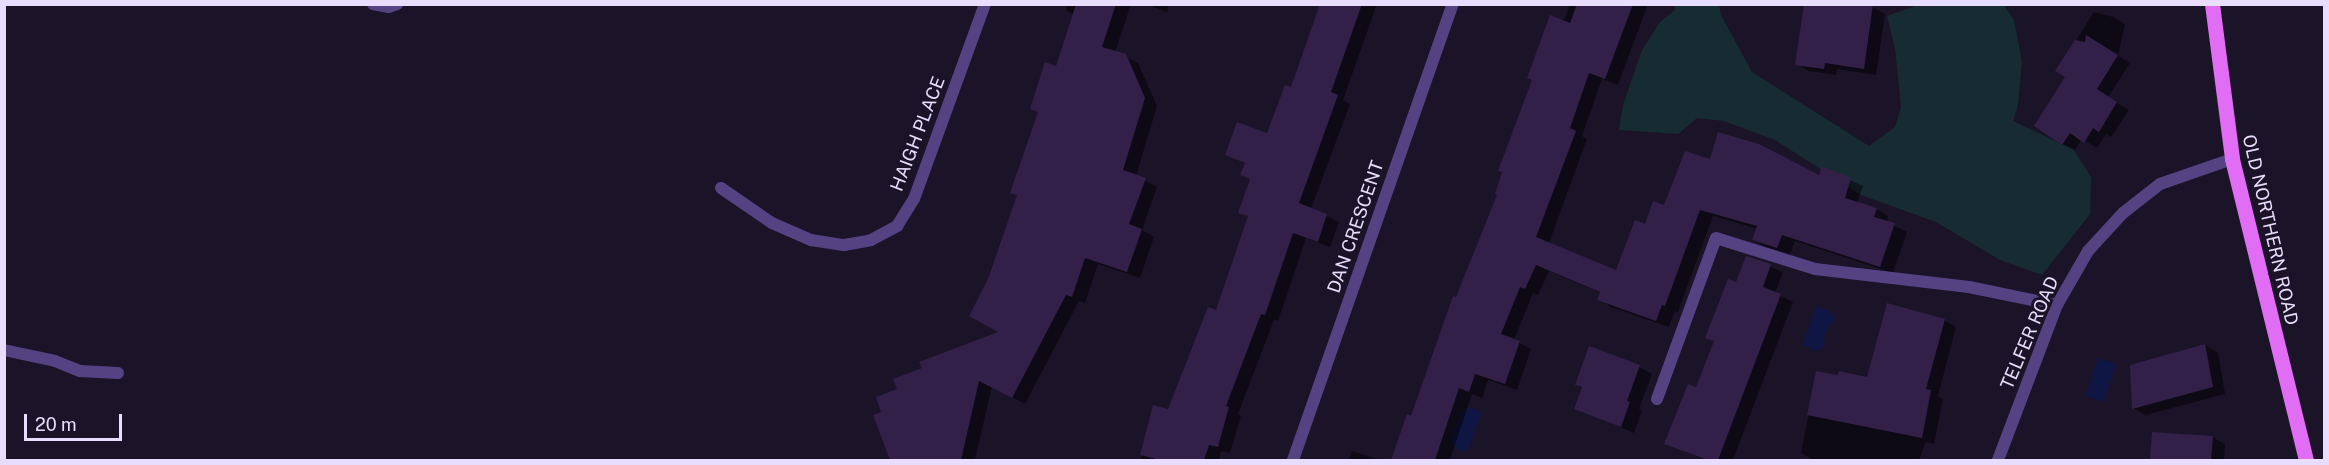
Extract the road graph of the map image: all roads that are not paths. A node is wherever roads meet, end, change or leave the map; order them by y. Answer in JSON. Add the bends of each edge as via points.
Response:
{"nodes":[{"id":1,"x":374,"y":4,"type":"edge"},
{"id":2,"x":397,"y":4,"type":"edge"},
{"id":3,"x":985,"y":4,"type":"edge"},
{"id":4,"x":1453,"y":4,"type":"edge"},
{"id":5,"x":2212,"y":4,"type":"edge"},
{"id":6,"x":2232,"y":159,"type":"junction"},
{"id":7,"x":721,"y":188,"type":"dead end"},
{"id":8,"x":2057,"y":305,"type":"junction"},
{"id":9,"x":4,"y":350,"type":"edge"},
{"id":10,"x":118,"y":373,"type":"dead end"},
{"id":11,"x":1657,"y":399,"type":"dead end"},
{"id":12,"x":1293,"y":460,"type":"edge"},
{"id":13,"x":1998,"y":460,"type":"edge"},
{"id":14,"x":2306,"y":460,"type":"edge"}],
"edges":[{"from":1,"to":2,"type":"street"},
{"from":3,"to":7,"type":"street","name":"HAIGH PLACE","via":[[914,199],[897,226],[871,240],[844,245],[811,240],[772,223]]},
{"from":4,"to":12,"type":"street","name":"DAN CRESCENT"},
{"from":5,"to":6,"type":"main road","name":"OLD NORTHERN ROAD"},
{"from":6,"to":8,"type":"street","name":"TELFER ROAD","via":[[2160,184],[2123,213],[2088,251]]},
{"from":6,"to":14,"type":"main road","name":"OLD NORTHERN ROAD"},
{"from":8,"to":11,"type":"street","via":[[1970,287],[1815,269],[1716,238]]},
{"from":8,"to":13,"type":"street","name":"TELFER ROAD"},
{"from":9,"to":10,"type":"street","via":[[56,361],[80,371]]}]}
